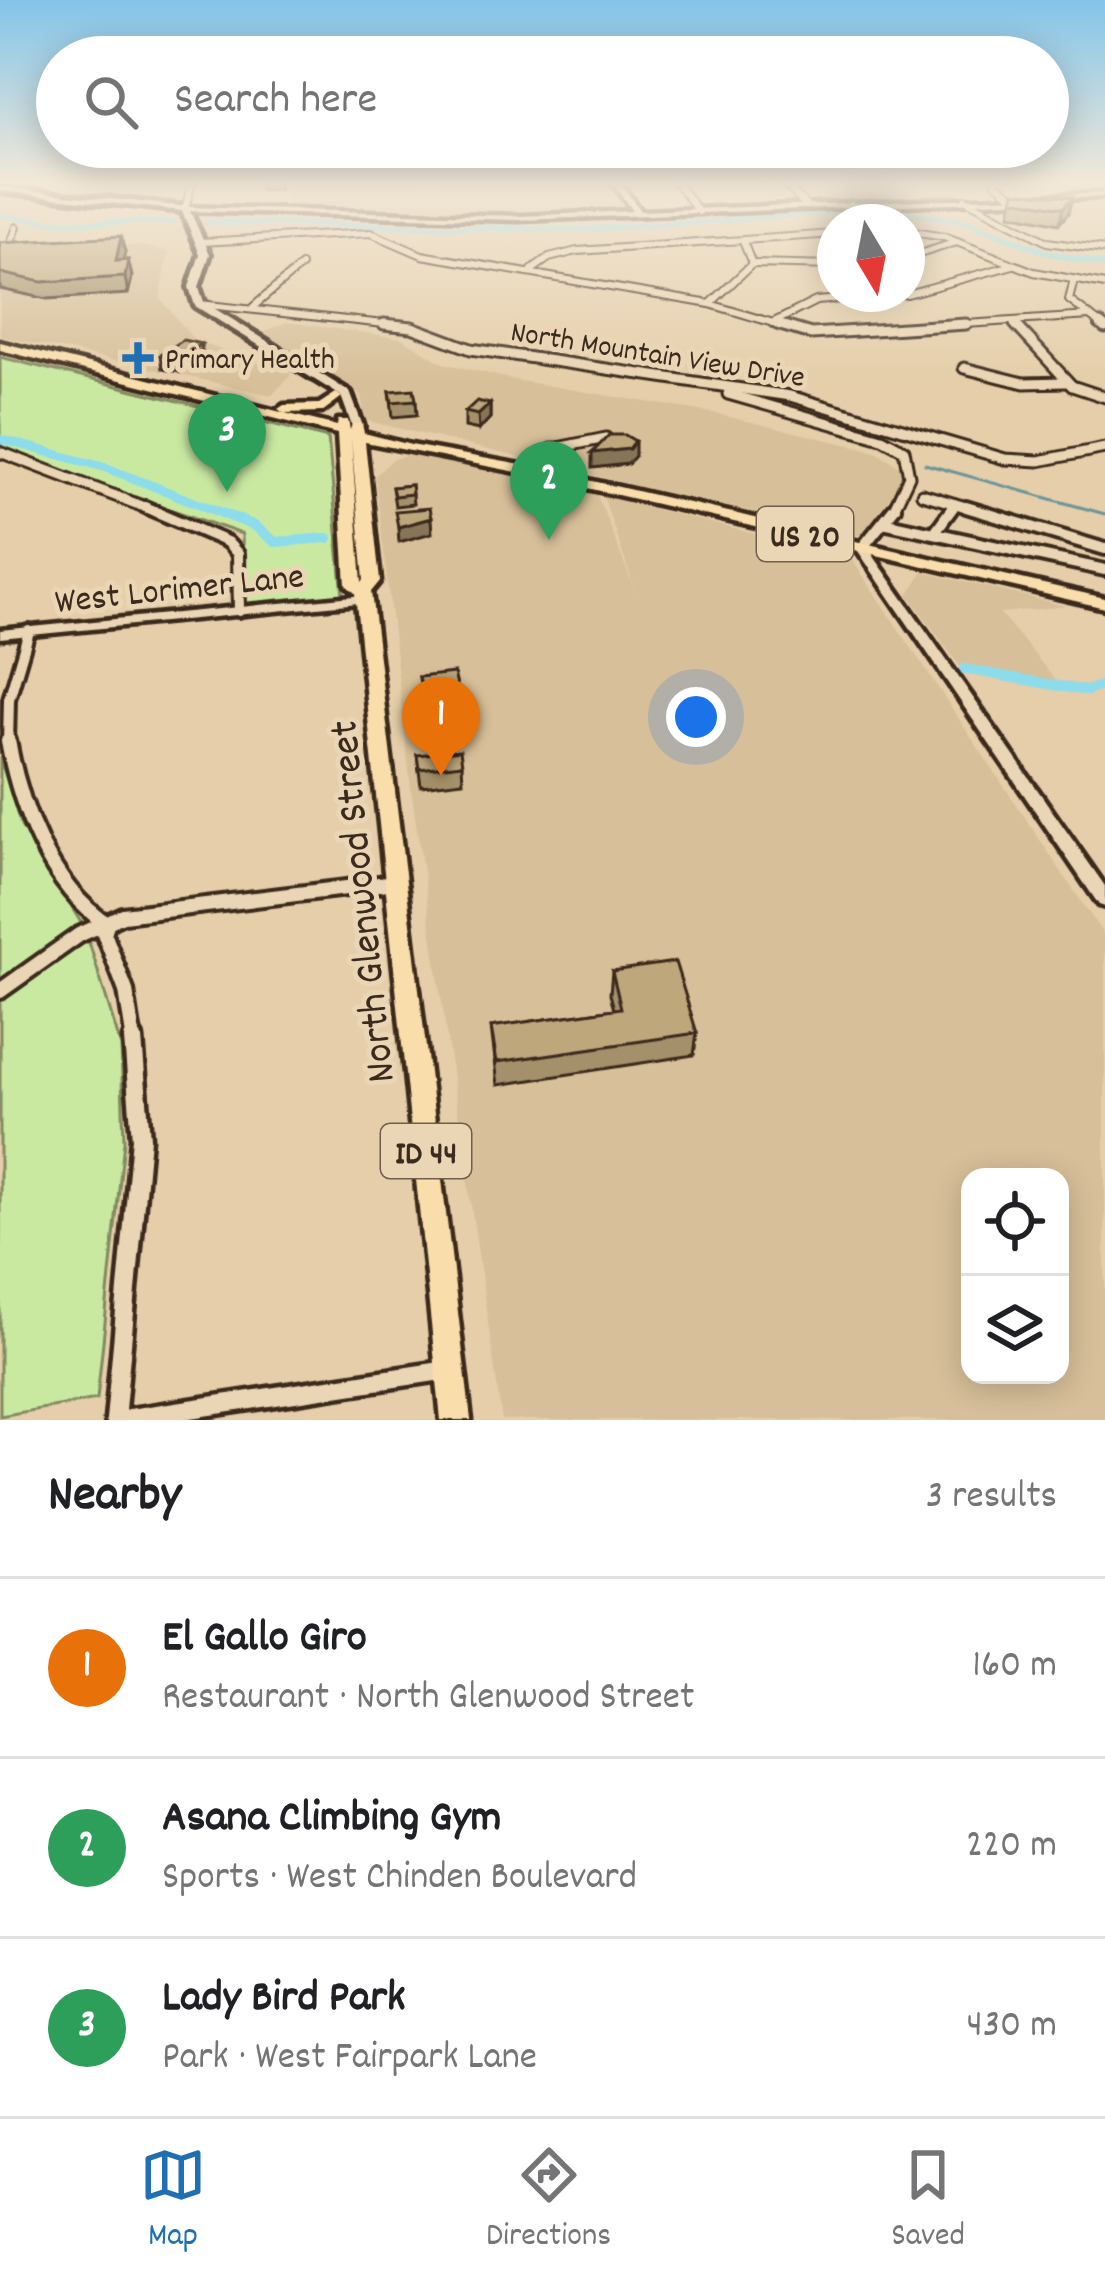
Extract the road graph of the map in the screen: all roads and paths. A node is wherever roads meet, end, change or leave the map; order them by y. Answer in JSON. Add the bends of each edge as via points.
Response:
{"nodes":[{"id":1,"x":202,"y":248,"type":"edge"},
{"id":2,"x":386,"y":248,"type":"edge"},
{"id":3,"x":414,"y":248,"type":"edge"},
{"id":4,"x":465,"y":248,"type":"dead end"},
{"id":5,"x":699,"y":248,"type":"edge"},
{"id":6,"x":746,"y":248,"type":"edge"},
{"id":7,"x":974,"y":248,"type":"edge"},
{"id":8,"x":380,"y":250,"type":"dead end"},
{"id":9,"x":453,"y":260,"type":"junction"},
{"id":10,"x":752,"y":264,"type":"junction"},
{"id":11,"x":1014,"y":265,"type":"junction"},
{"id":12,"x":817,"y":266,"type":"edge"},
{"id":13,"x":312,"y":267,"type":"dead end"},
{"id":14,"x":532,"y":270,"type":"junction"},
{"id":15,"x":1074,"y":280,"type":"junction"},
{"id":16,"x":1105,"y":285,"type":"edge"},
{"id":17,"x":925,"y":292,"type":"edge"},
{"id":18,"x":817,"y":301,"type":"edge"},
{"id":19,"x":199,"y":304,"type":"junction"},
{"id":20,"x":710,"y":304,"type":"junction"},
{"id":21,"x":253,"y":307,"type":"junction"},
{"id":22,"x":1090,"y":316,"type":"junction"},
{"id":23,"x":1013,"y":322,"type":"junction"},
{"id":24,"x":772,"y":323,"type":"junction"},
{"id":25,"x":1105,"y":328,"type":"edge"},
{"id":26,"x":0,"y":346,"type":"edge"},
{"id":27,"x":964,"y":368,"type":"dead end"},
{"id":28,"x":1066,"y":382,"type":"junction"},
{"id":29,"x":158,"y":383,"type":"junction"},
{"id":30,"x":724,"y":388,"type":"junction"},
{"id":31,"x":337,"y":394,"type":"junction"},
{"id":32,"x":1105,"y":398,"type":"edge"},
{"id":33,"x":284,"y":409,"type":"junction"},
{"id":34,"x":350,"y":429,"type":"junction"},
{"id":35,"x":606,"y":438,"type":"edge"},
{"id":36,"x":1105,"y":448,"type":"edge"},
{"id":37,"x":411,"y":449,"type":"junction"},
{"id":38,"x":0,"y":452,"type":"edge"},
{"id":39,"x":358,"y":467,"type":"junction"},
{"id":40,"x":527,"y":470,"type":"junction"},
{"id":41,"x":922,"y":494,"type":"dead end"},
{"id":42,"x":955,"y":504,"type":"junction"},
{"id":43,"x":883,"y":522,"type":"junction"},
{"id":44,"x":934,"y":533,"type":"junction"},
{"id":45,"x":862,"y":548,"type":"junction"},
{"id":46,"x":1105,"y":552,"type":"edge"},
{"id":47,"x":1104,"y":570,"type":"edge"},
{"id":48,"x":364,"y":595,"type":"junction"},
{"id":49,"x":1105,"y":604,"type":"edge"},
{"id":50,"x":238,"y":611,"type":"junction"},
{"id":51,"x":29,"y":631,"type":"junction"},
{"id":52,"x":0,"y":634,"type":"edge"},
{"id":53,"x":396,"y":881,"type":"junction"},
{"id":54,"x":1102,"y":891,"type":"edge"},
{"id":55,"x":107,"y":924,"type":"junction"},
{"id":56,"x":0,"y":991,"type":"edge"},
{"id":57,"x":450,"y":1369,"type":"junction"},
{"id":58,"x":116,"y":1420,"type":"edge"},
{"id":59,"x":456,"y":1420,"type":"edge"}],
"edges":[{"from":1,"to":19,"type":"main road"},
{"from":2,"to":8,"type":"street"},
{"from":3,"to":9,"type":"street"},
{"from":4,"to":9,"type":"street"},
{"from":5,"to":14,"type":"street","via":[[560,254]]},
{"from":6,"to":10,"type":"street"},
{"from":7,"to":11,"type":"street"},
{"from":9,"to":14,"type":"street"},
{"from":10,"to":12,"type":"street"},
{"from":10,"to":20,"type":"street"},
{"from":11,"to":15,"type":"street"},
{"from":11,"to":17,"type":"street"},
{"from":13,"to":21,"type":"street","via":[[296,265]]},
{"from":14,"to":20,"type":"street"},
{"from":15,"to":16,"type":"street"},
{"from":15,"to":22,"type":"street","via":[[1070,300]]},
{"from":18,"to":24,"type":"street"},
{"from":19,"to":21,"type":"street","name":"North Mountain View Drive"},
{"from":19,"to":31,"type":"main road"},
{"from":20,"to":24,"type":"street"},
{"from":21,"to":30,"type":"street","name":"North Mountain View Drive","via":[[412,327],[471,350]]},
{"from":22,"to":23,"type":"street"},
{"from":22,"to":25,"type":"street"},
{"from":23,"to":24,"type":"street","via":[[830,335]]},
{"from":23,"to":28,"type":"street"},
{"from":26,"to":29,"type":"main road","number":"US 20"},
{"from":27,"to":28,"type":"street","via":[[1024,383]]},
{"from":28,"to":32,"type":"street"},
{"from":29,"to":33,"type":"main road","number":"US 20"},
{"from":29,"to":34,"type":"main road","number":"US 20"},
{"from":30,"to":36,"type":"street","name":"North Mountain View Drive","via":[[824,404],[1005,459]]},
{"from":30,"to":43,"type":"street","via":[[904,450],[909,480]]},
{"from":31,"to":33,"type":"main road","via":[[322,408]]},
{"from":31,"to":34,"type":"main road","name":"North Glenwood Street"},
{"from":33,"to":34,"type":"main road","number":"US 20"},
{"from":34,"to":37,"type":"main road","number":"US 20"},
{"from":34,"to":39,"type":"main road","name":"North Glenwood Street","number":"ID 44"},
{"from":34,"to":40,"type":"main road","number":"US 20"},
{"from":34,"to":48,"type":"main road","name":"North Glenwood Street","number":"ID 44","via":[[354,585]]},
{"from":35,"to":40,"type":"street","via":[[552,449]]},
{"from":37,"to":39,"type":"main road","via":[[379,451]]},
{"from":37,"to":40,"type":"main road","number":"US 20"},
{"from":38,"to":50,"type":"street","via":[[227,542],[238,554]]},
{"from":39,"to":48,"type":"main road","name":"North Glenwood Street","number":"ID 44","via":[[372,581]]},
{"from":40,"to":45,"type":"main road","number":"US 20"},
{"from":41,"to":42,"type":"street"},
{"from":42,"to":44,"type":"street"},
{"from":42,"to":46,"type":"street"},
{"from":43,"to":44,"type":"street"},
{"from":43,"to":45,"type":"street"},
{"from":44,"to":47,"type":"street"},
{"from":45,"to":49,"type":"main road","number":"US 20"},
{"from":45,"to":54,"type":"street"},
{"from":46,"to":47,"type":"street"},
{"from":48,"to":50,"type":"street","name":"West Lorimer Lane"},
{"from":48,"to":53,"type":"main road","name":"North Glenwood Street","number":"ID 44"},
{"from":50,"to":51,"type":"street","name":"West Lorimer Lane"},
{"from":51,"to":52,"type":"street","name":"West Lorimer Lane"},
{"from":51,"to":55,"type":"street","via":[[7,711],[15,784],[86,913]]},
{"from":53,"to":55,"type":"street"},
{"from":53,"to":57,"type":"main road","name":"North Glenwood Street","number":"ID 44"},
{"from":55,"to":56,"type":"street"},
{"from":55,"to":58,"type":"street","via":[[135,1034],[141,1138]]},
{"from":57,"to":58,"type":"street"},
{"from":57,"to":59,"type":"main road","name":"North Glenwood Street","number":"ID 44"}]}
